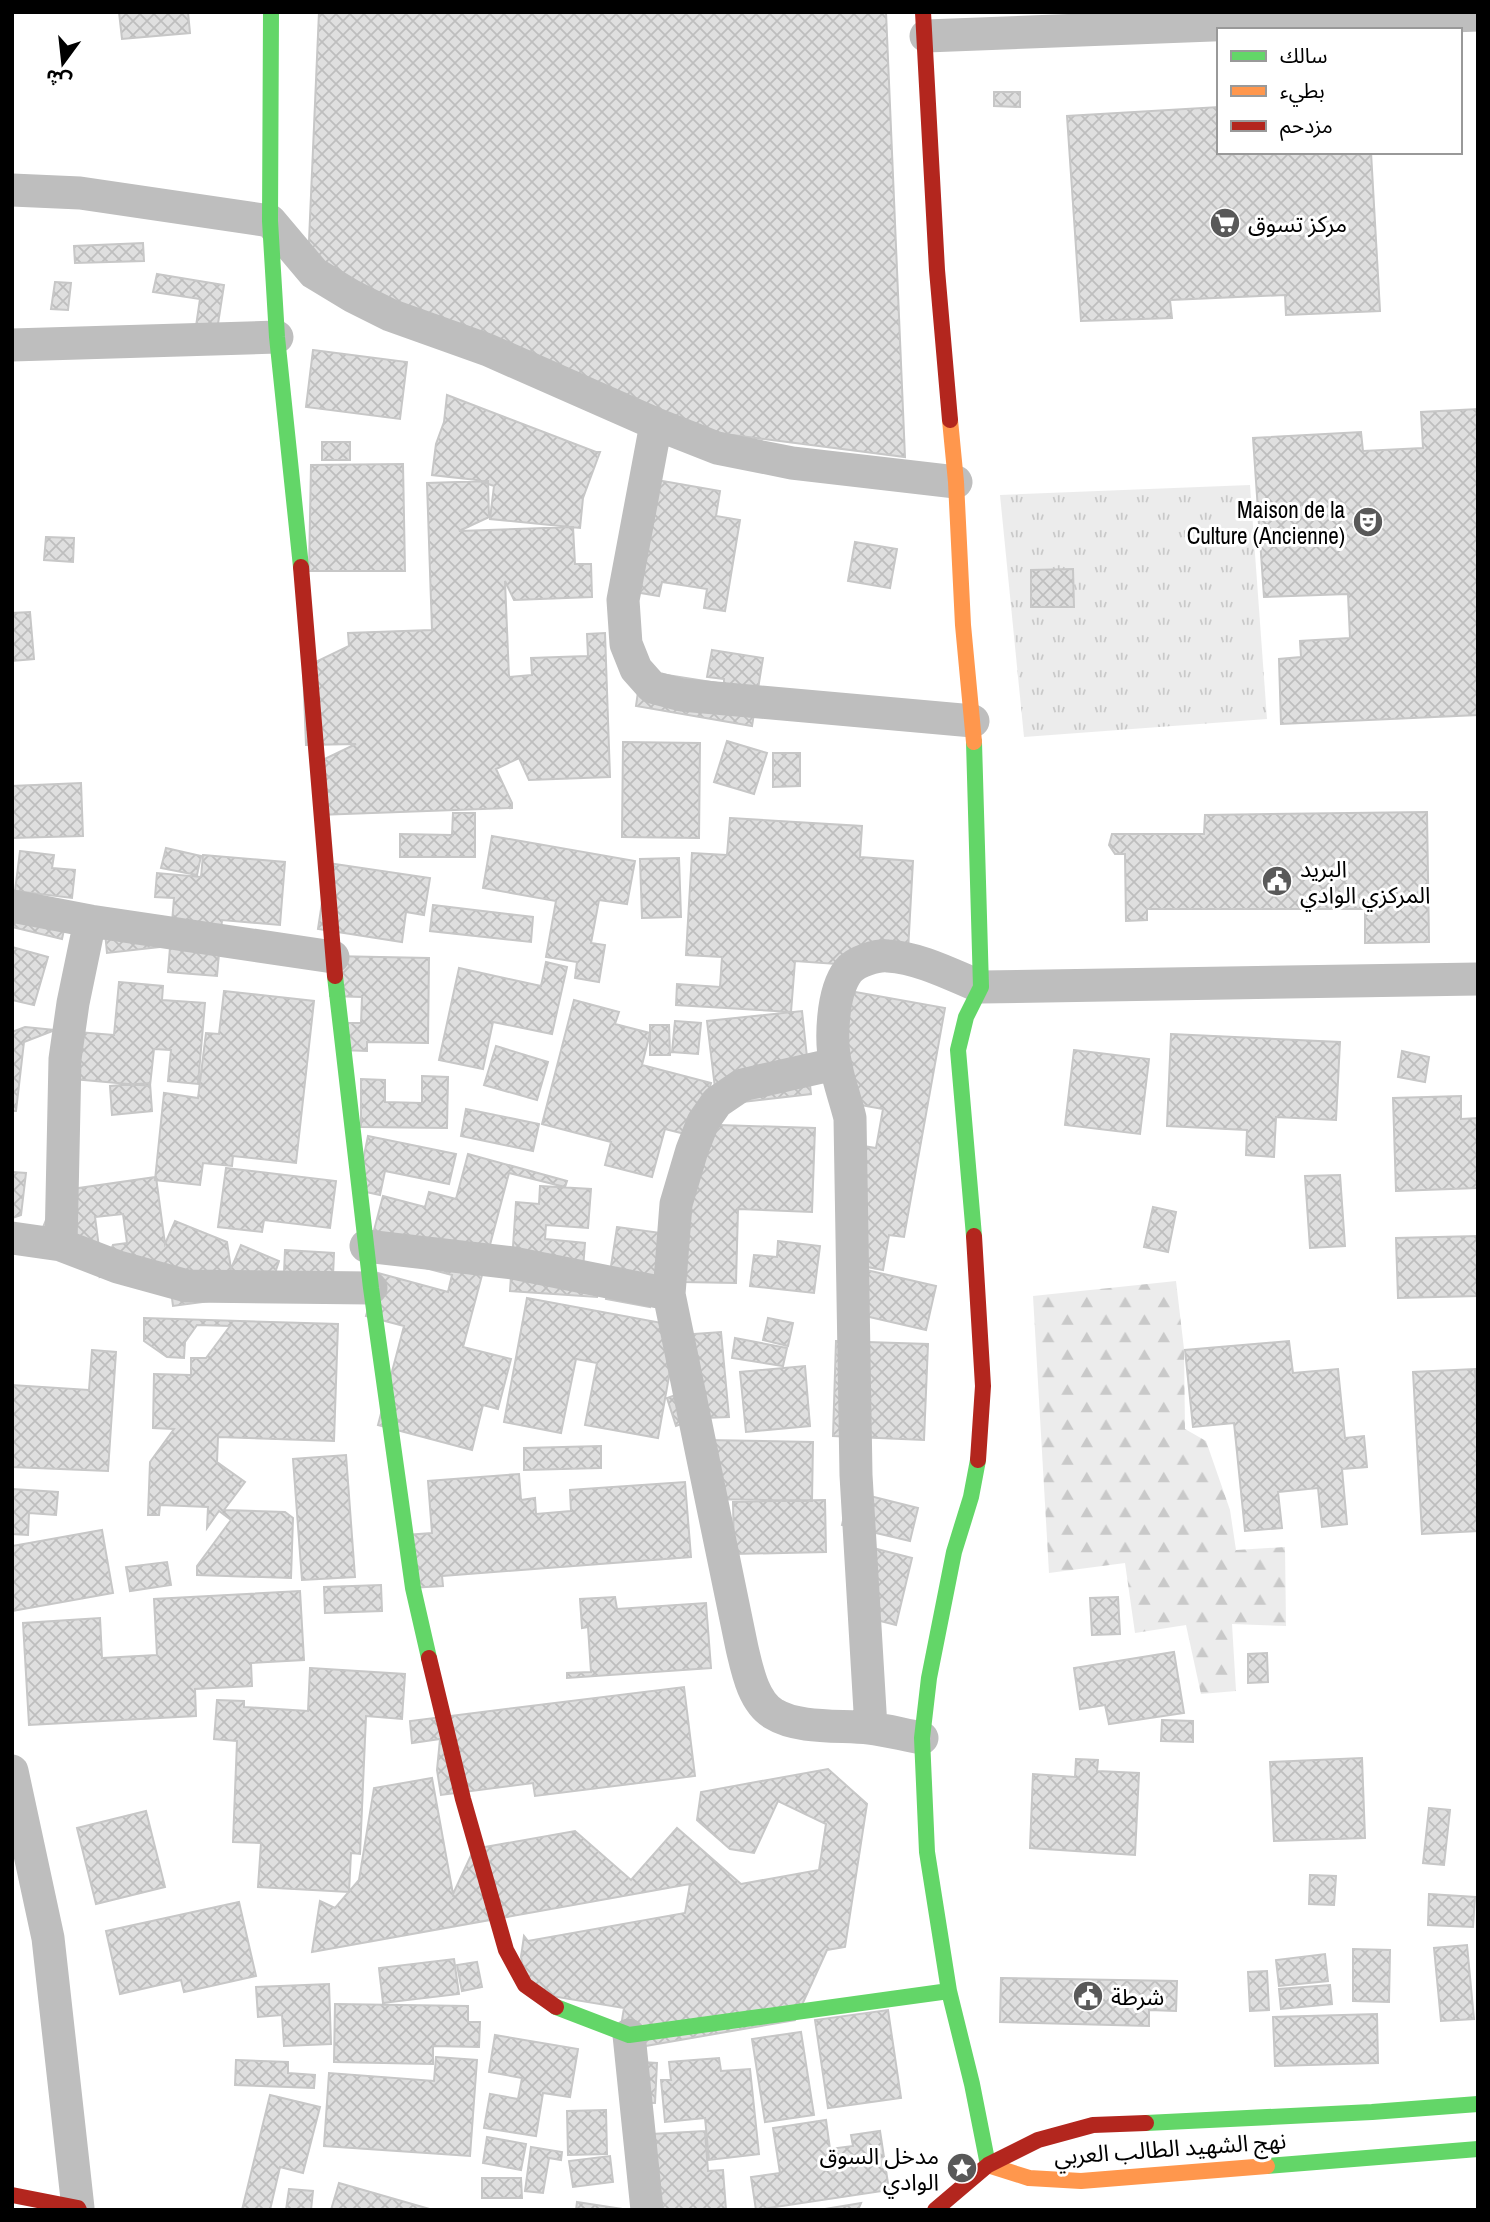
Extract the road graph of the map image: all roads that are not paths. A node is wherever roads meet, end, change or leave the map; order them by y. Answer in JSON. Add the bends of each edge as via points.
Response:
{"nodes":[{"id":1,"x":271,"y":12,"type":"edge"},
{"id":2,"x":1478,"y":15,"type":"edge"},
{"id":3,"x":924,"y":24,"type":"edge"},
{"id":4,"x":12,"y":190,"type":"edge"},
{"id":5,"x":270,"y":221,"type":"junction"},
{"id":6,"x":277,"y":337,"type":"junction"},
{"id":7,"x":12,"y":345,"type":"edge"},
{"id":8,"x":656,"y":424,"type":"junction"},
{"id":9,"x":956,"y":482,"type":"junction"},
{"id":10,"x":972,"y":721,"type":"junction"},
{"id":11,"x":12,"y":906,"type":"edge"},
{"id":12,"x":90,"y":921,"type":"junction"},
{"id":13,"x":333,"y":957,"type":"junction"},
{"id":14,"x":1478,"y":979,"type":"edge"},
{"id":15,"x":981,"y":987,"type":"junction"},
{"id":16,"x":835,"y":1064,"type":"junction"},
{"id":17,"x":12,"y":1238,"type":"edge"},
{"id":18,"x":61,"y":1245,"type":"junction"},
{"id":19,"x":366,"y":1246,"type":"junction"},
{"id":20,"x":371,"y":1288,"type":"junction"},
{"id":21,"x":669,"y":1294,"type":"junction"},
{"id":22,"x":871,"y":1728,"type":"junction"},
{"id":23,"x":922,"y":1738,"type":"junction"},
{"id":24,"x":12,"y":1770,"type":"edge"},
{"id":25,"x":949,"y":1991,"type":"junction"},
{"id":26,"x":629,"y":2035,"type":"junction"},
{"id":27,"x":1478,"y":2104,"type":"edge"},
{"id":28,"x":1478,"y":2149,"type":"edge"},
{"id":29,"x":988,"y":2165,"type":"junction"},
{"id":30,"x":12,"y":2195,"type":"edge"},
{"id":31,"x":78,"y":2209,"type":"edge"},
{"id":32,"x":647,"y":2210,"type":"edge"},
{"id":33,"x":935,"y":2210,"type":"edge"}],
"edges":[{"from":1,"to":5,"type":"main road"},
{"from":2,"to":3,"type":"street"},
{"from":3,"to":9,"type":"main road","via":[[937,270]]},
{"from":4,"to":5,"type":"street","via":[[80,193]]},
{"from":5,"to":6,"type":"main road"},
{"from":5,"to":8,"type":"street","via":[[314,273],[352,296]]},
{"from":6,"to":7,"type":"street"},
{"from":6,"to":13,"type":"main road"},
{"from":8,"to":9,"type":"street","via":[[717,448],[761,458]]},
{"from":8,"to":10,"type":"street","via":[[623,600],[626,644],[636,669],[652,687],[682,695]]},
{"from":9,"to":10,"type":"main road"},
{"from":10,"to":15,"type":"main road"},
{"from":11,"to":12,"type":"street"},
{"from":12,"to":13,"type":"street"},
{"from":12,"to":18,"type":"street","via":[[65,1059]]},
{"from":13,"to":19,"type":"main road"},
{"from":14,"to":15,"type":"street"},
{"from":15,"to":16,"type":"street","via":[[903,959],[865,960],[849,969],[842,984],[833,1017]]},
{"from":15,"to":23,"type":"main road","via":[[968,1008],[958,1050],[984,1386],[980,1449],[954,1552]]},
{"from":16,"to":21,"type":"street","via":[[742,1085],[717,1102],[703,1122],[676,1204]]},
{"from":16,"to":22,"type":"street","via":[[850,1118],[856,1475]]},
{"from":17,"to":18,"type":"street"},
{"from":18,"to":20,"type":"street","via":[[187,1286]]},
{"from":19,"to":20,"type":"main road"},
{"from":19,"to":21,"type":"street","via":[[513,1263]]},
{"from":20,"to":26,"type":"main road","via":[[413,1588],[463,1799],[506,1950],[525,1985],[553,2006]]},
{"from":21,"to":22,"type":"street","via":[[742,1648],[759,1698],[772,1714],[792,1722]]},
{"from":22,"to":23,"type":"street"},
{"from":23,"to":25,"type":"main road","via":[[928,1852]]},
{"from":24,"to":31,"type":"street","via":[[48,1938]]},
{"from":25,"to":26,"type":"main road"},
{"from":25,"to":29,"type":"main road"},
{"from":26,"to":32,"type":"street"},
{"from":27,"to":29,"type":"main road","name":"نهج الشهيد الطالب العربي","via":[[1440,2113],[1094,2125],[1038,2140]]},
{"from":28,"to":29,"type":"main road","name":"نهج الشهيد الطالب العربي","via":[[1446,2146],[1081,2181],[1029,2178]]},
{"from":29,"to":33,"type":"main road"},
{"from":30,"to":31,"type":"main road"}]}
